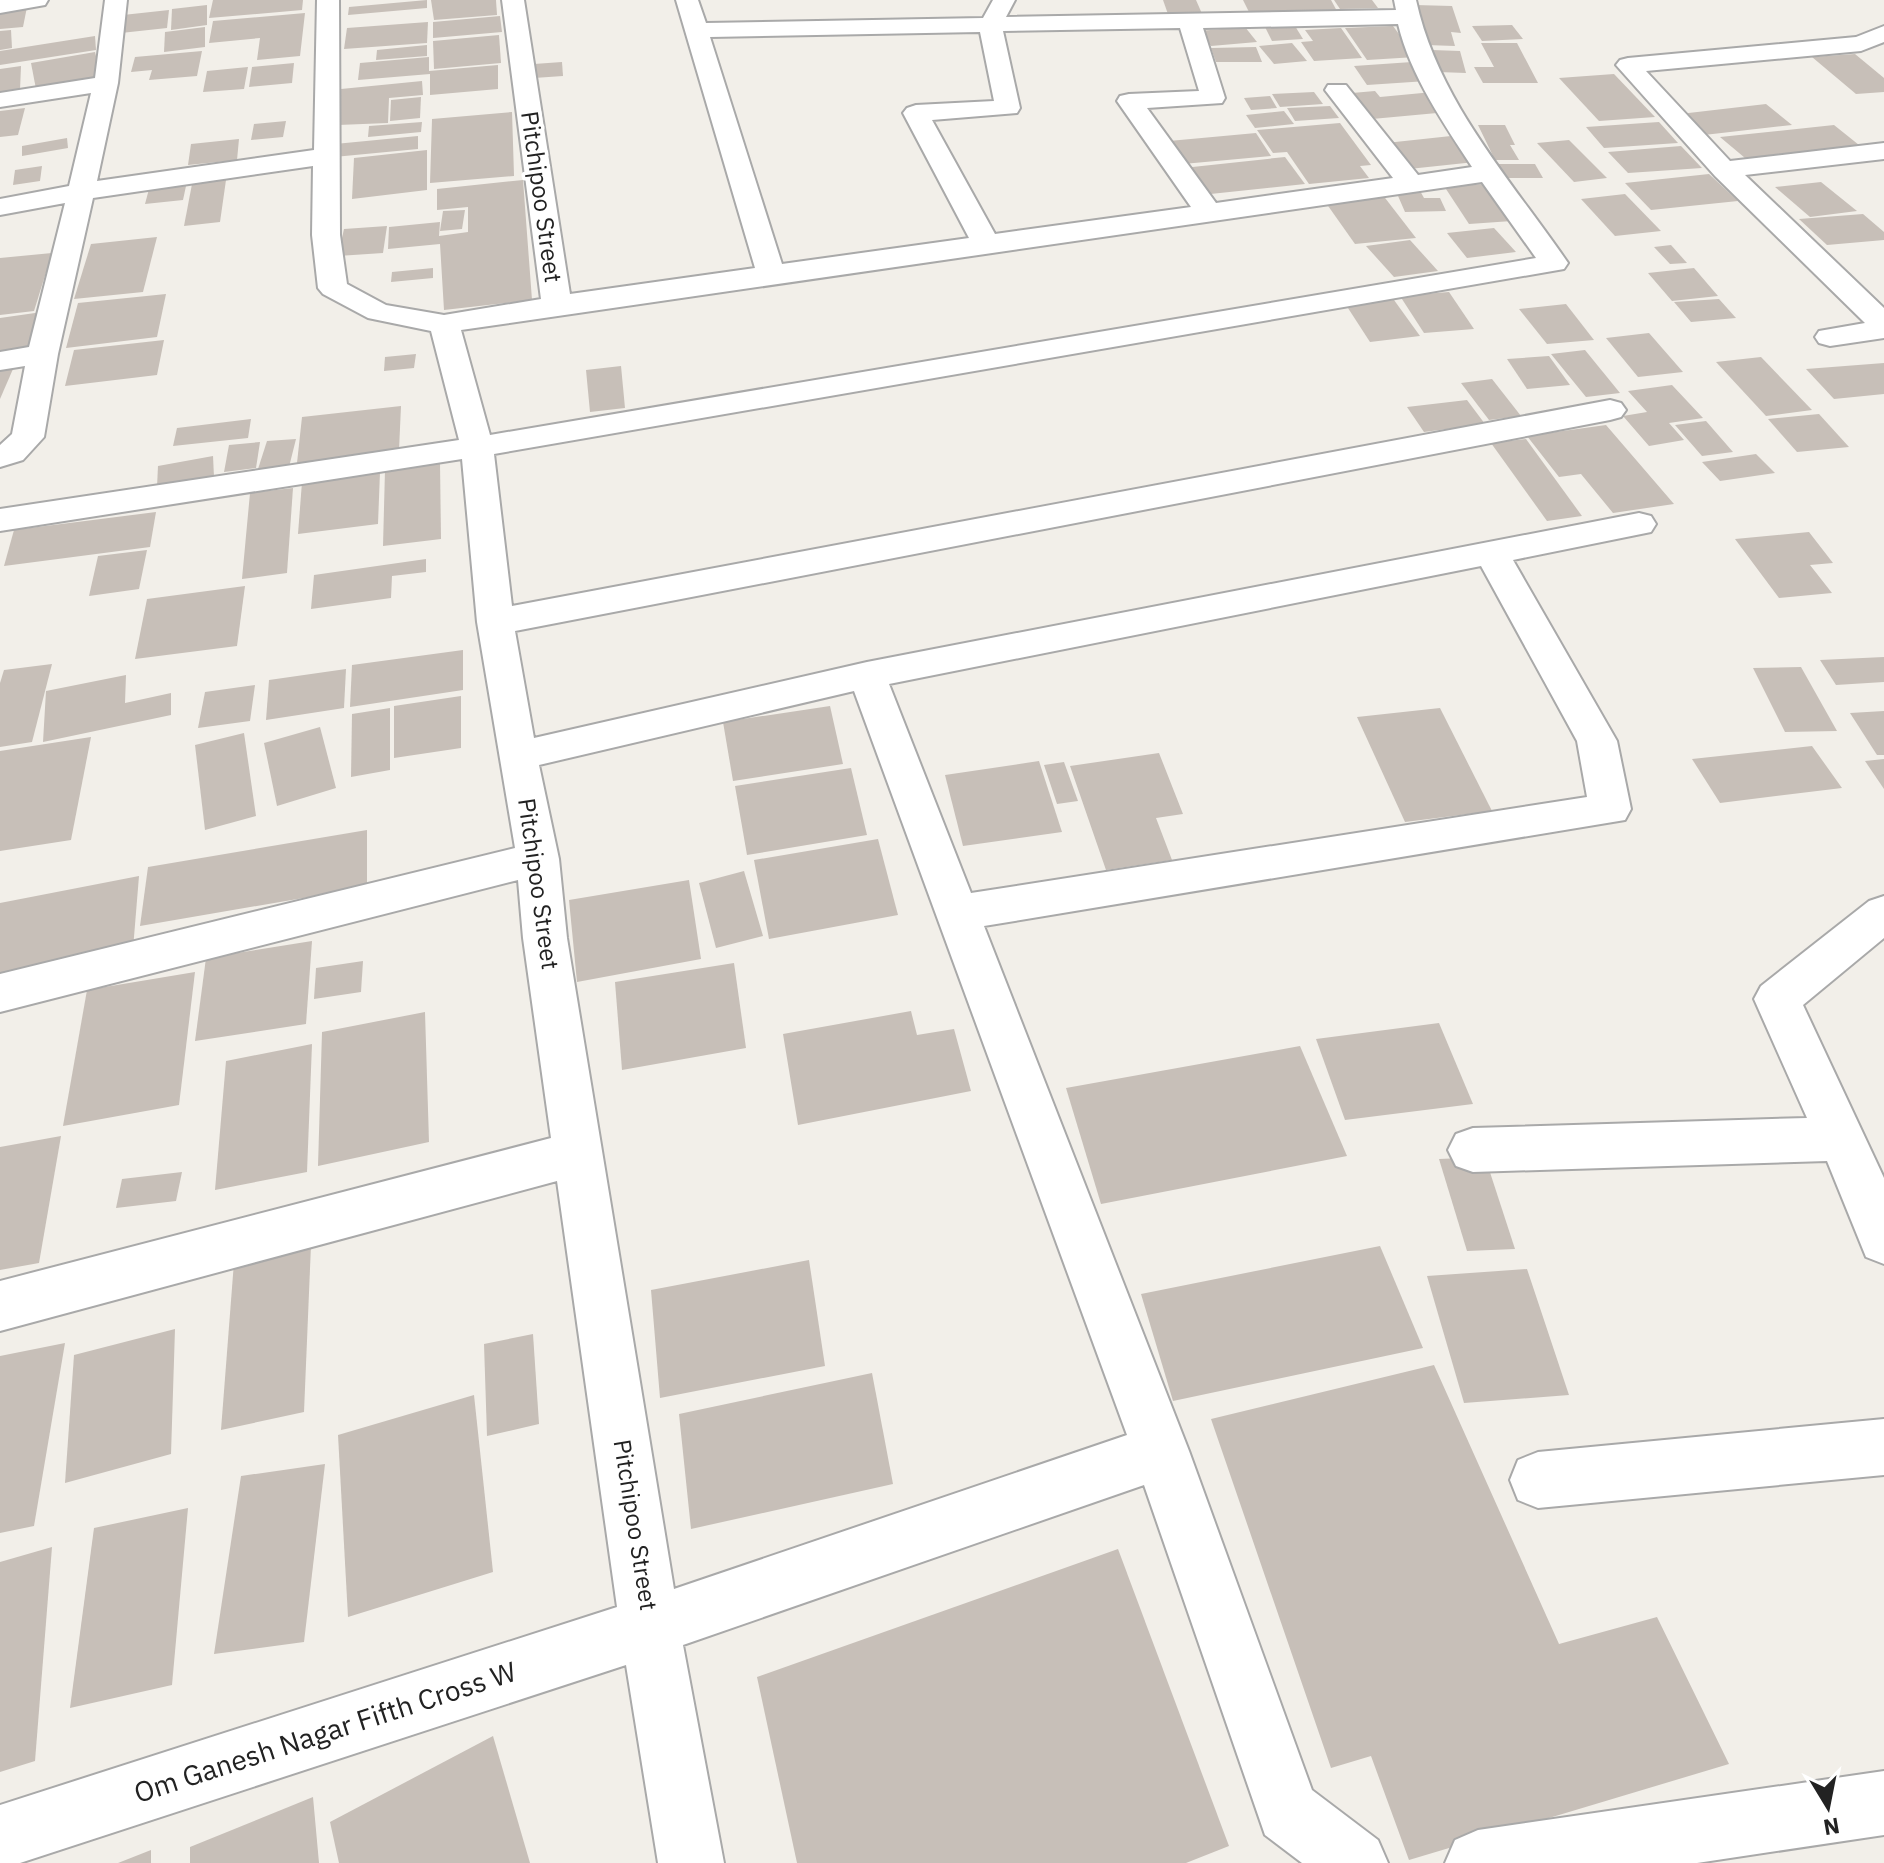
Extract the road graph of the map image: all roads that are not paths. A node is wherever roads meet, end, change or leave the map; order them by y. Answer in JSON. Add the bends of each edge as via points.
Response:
{"nodes":[{"id":1,"x":37,"y":0,"type":"edge"},
{"id":2,"x":116,"y":0,"type":"edge"},
{"id":3,"x":328,"y":0,"type":"edge"},
{"id":4,"x":513,"y":0,"type":"edge"},
{"id":5,"x":687,"y":0,"type":"edge"},
{"id":6,"x":1004,"y":0,"type":"edge"},
{"id":7,"x":0,"y":6,"type":"edge"},
{"id":8,"x":1406,"y":8,"type":"edge"},
{"id":9,"x":1189,"y":21,"type":"junction"},
{"id":10,"x":990,"y":25,"type":"junction"},
{"id":11,"x":697,"y":30,"type":"junction"},
{"id":12,"x":1884,"y":33,"type":"edge"},
{"id":13,"x":106,"y":83,"type":"junction"},
{"id":14,"x":1337,"y":90,"type":"dead end"},
{"id":15,"x":0,"y":100,"type":"edge"},
{"id":16,"x":1884,"y":151,"type":"edge"},
{"id":17,"x":326,"y":156,"type":"junction"},
{"id":18,"x":1724,"y":170,"type":"junction"},
{"id":19,"x":1488,"y":173,"type":"junction"},
{"id":20,"x":1411,"y":184,"type":"junction"},
{"id":21,"x":83,"y":191,"type":"junction"},
{"id":22,"x":0,"y":207,"type":"edge"},
{"id":23,"x":1208,"y":212,"type":"junction"},
{"id":24,"x":986,"y":244,"type":"junction"},
{"id":25,"x":771,"y":274,"type":"junction"},
{"id":26,"x":557,"y":305,"type":"junction"},
{"id":27,"x":444,"y":324,"type":"junction"},
{"id":28,"x":1884,"y":327,"type":"edge"},
{"id":29,"x":1830,"y":337,"type":"dead end"},
{"id":30,"x":43,"y":354,"type":"junction"},
{"id":31,"x":0,"y":361,"type":"edge"},
{"id":32,"x":1610,"y":410,"type":"dead end"},
{"id":33,"x":477,"y":447,"type":"junction"},
{"id":34,"x":0,"y":457,"type":"edge"},
{"id":35,"x":0,"y":520,"type":"edge"},
{"id":36,"x":1639,"y":524,"type":"dead end"},
{"id":37,"x":1491,"y":552,"type":"junction"},
{"id":38,"x":495,"y":622,"type":"junction"},
{"id":39,"x":867,"y":675,"type":"junction"},
{"id":40,"x":517,"y":756,"type":"junction"},
{"id":41,"x":538,"y":859,"type":"junction"},
{"id":42,"x":957,"y":913,"type":"junction"},
{"id":43,"x":1884,"y":913,"type":"edge"},
{"id":44,"x":0,"y":993,"type":"edge"},
{"id":45,"x":1841,"y":1139,"type":"junction"},
{"id":46,"x":1473,"y":1150,"type":"dead end"},
{"id":47,"x":578,"y":1153,"type":"junction"},
{"id":48,"x":1884,"y":1240,"type":"edge"},
{"id":49,"x":0,"y":1306,"type":"edge"},
{"id":50,"x":1884,"y":1447,"type":"edge"},
{"id":51,"x":1161,"y":1451,"type":"junction"},
{"id":52,"x":1538,"y":1480,"type":"dead end"},
{"id":53,"x":650,"y":1627,"type":"junction"},
{"id":54,"x":1884,"y":1803,"type":"edge"},
{"id":55,"x":0,"y":1837,"type":"edge"},
{"id":56,"x":691,"y":1863,"type":"edge"},
{"id":57,"x":1355,"y":1863,"type":"edge"},
{"id":58,"x":1478,"y":1863,"type":"edge"}],
"edges":[{"from":1,"to":7,"type":"street"},
{"from":2,"to":13,"type":"street"},
{"from":3,"to":17,"type":"street"},
{"from":4,"to":26,"type":"street","name":"Pitchipoo Street"},
{"from":5,"to":11,"type":"street"},
{"from":6,"to":10,"type":"street"},
{"from":8,"to":9,"type":"street"},
{"from":8,"to":19,"type":"street","via":[[1431,74]]},
{"from":9,"to":10,"type":"street"},
{"from":9,"to":23,"type":"street","via":[[1213,98],[1129,101]]},
{"from":10,"to":11,"type":"street"},
{"from":10,"to":24,"type":"street","via":[[1008,108],[916,113]]},
{"from":11,"to":25,"type":"street"},
{"from":12,"to":18,"type":"street","via":[[1861,44],[1628,65]]},
{"from":13,"to":15,"type":"street"},
{"from":13,"to":21,"type":"street"},
{"from":14,"to":20,"type":"street"},
{"from":16,"to":18,"type":"street"},
{"from":17,"to":21,"type":"street"},
{"from":17,"to":27,"type":"street","via":[[326,235],[333,288],[378,312]]},
{"from":18,"to":28,"type":"street"},
{"from":19,"to":20,"type":"street"},
{"from":19,"to":33,"type":"street","via":[[1554,263]]},
{"from":20,"to":23,"type":"street"},
{"from":21,"to":22,"type":"street"},
{"from":21,"to":30,"type":"street"},
{"from":23,"to":24,"type":"street"},
{"from":24,"to":25,"type":"street"},
{"from":25,"to":26,"type":"street"},
{"from":26,"to":27,"type":"street","name":"Pitchipoo Street"},
{"from":27,"to":33,"type":"street","name":"Pitchipoo Street"},
{"from":28,"to":29,"type":"street"},
{"from":30,"to":31,"type":"street"},
{"from":30,"to":34,"type":"street","via":[[28,437]]},
{"from":32,"to":38,"type":"street"},
{"from":33,"to":35,"type":"street"},
{"from":33,"to":38,"type":"street","name":"Pitchipoo Street"},
{"from":36,"to":37,"type":"street"},
{"from":37,"to":39,"type":"street"},
{"from":37,"to":42,"type":"street","via":[[1597,741],[1610,809]]},
{"from":38,"to":40,"type":"street","name":"Pitchipoo Street"},
{"from":39,"to":40,"type":"street"},
{"from":39,"to":42,"type":"street"},
{"from":40,"to":41,"type":"street","name":"Pitchipoo Street"},
{"from":41,"to":44,"type":"street"},
{"from":41,"to":47,"type":"street","name":"Pitchipoo Street"},
{"from":42,"to":51,"type":"street"},
{"from":43,"to":45,"type":"street","via":[[1777,999]]},
{"from":45,"to":46,"type":"street"},
{"from":45,"to":48,"type":"street"},
{"from":47,"to":49,"type":"street"},
{"from":47,"to":53,"type":"street","name":"Pitchipoo Street"},
{"from":50,"to":52,"type":"street"},
{"from":51,"to":53,"type":"street","name":"Om Ganesh Nagar Fifth Cross W"},
{"from":51,"to":57,"type":"street","via":[[1288,1812]]},
{"from":53,"to":55,"type":"street","name":"Om Ganesh Nagar Fifth Cross W"},
{"from":53,"to":56,"type":"street","name":"Pitchipoo Street"},
{"from":54,"to":58,"type":"street"}]}
